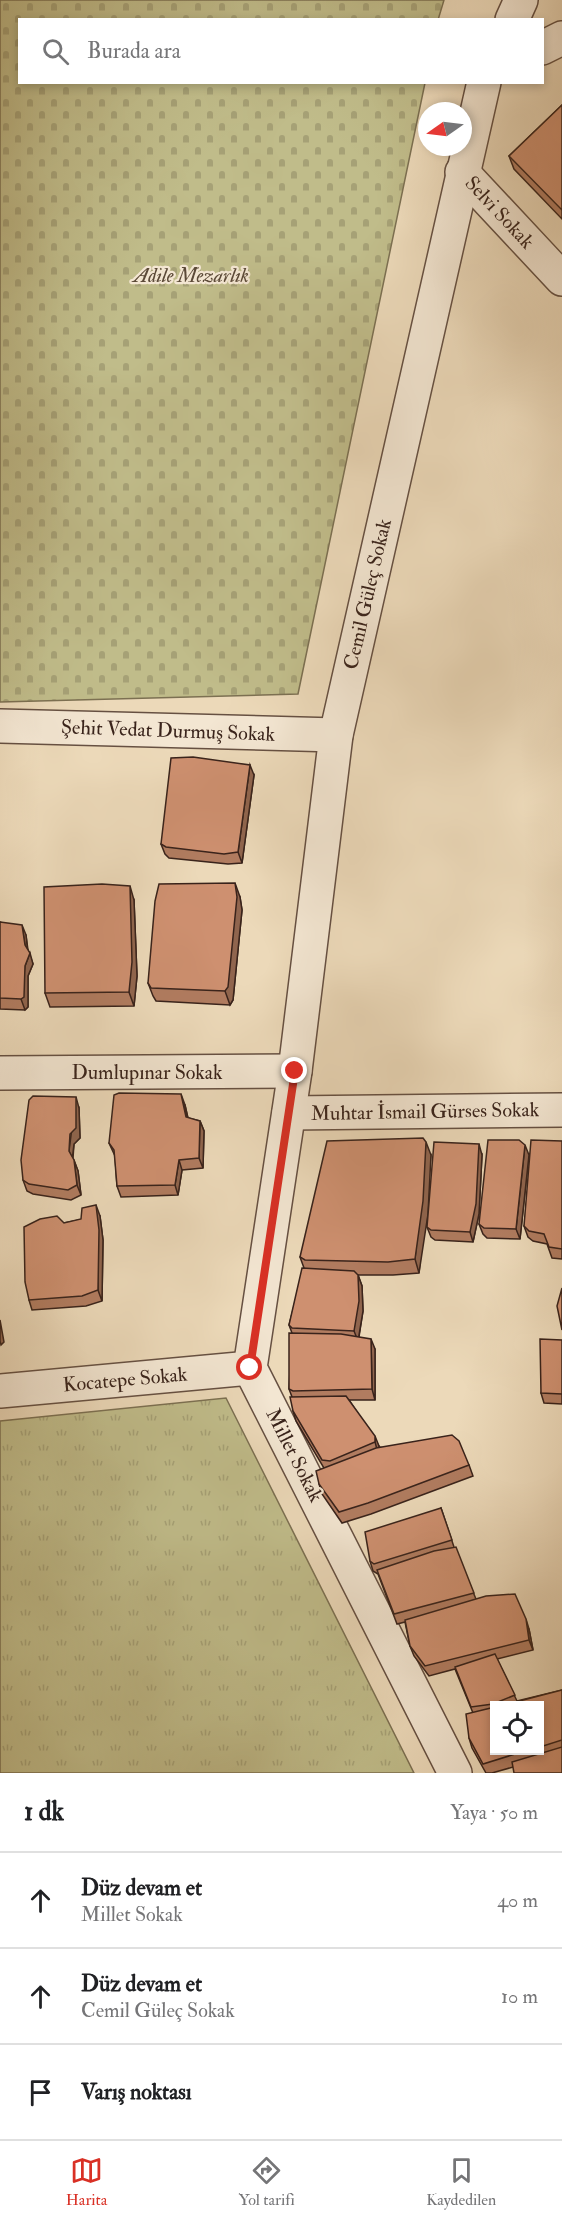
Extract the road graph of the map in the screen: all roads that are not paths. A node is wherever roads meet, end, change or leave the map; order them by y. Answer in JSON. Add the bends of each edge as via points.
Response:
{"nodes":[{"id":1,"x":521,"y":0,"type":"edge"},
{"id":2,"x":513,"y":18,"type":"edge"},
{"id":3,"x":562,"y":38,"type":"edge"},
{"id":4,"x":544,"y":47,"type":"edge"},
{"id":5,"x":484,"y":84,"type":"edge"},
{"id":6,"x":462,"y":172,"type":"junction"},
{"id":7,"x":562,"y":279,"type":"edge"},
{"id":8,"x":0,"y":726,"type":"edge"},
{"id":9,"x":336,"y":735,"type":"junction"},
{"id":10,"x":295,"y":1071,"type":"junction"},
{"id":11,"x":0,"y":1073,"type":"edge"},
{"id":12,"x":562,"y":1110,"type":"edge"},
{"id":13,"x":289,"y":1113,"type":"junction"},
{"id":14,"x":250,"y":1368,"type":"junction"},
{"id":15,"x":0,"y":1391,"type":"edge"},
{"id":16,"x":455,"y":1773,"type":"edge"}],
"edges":[{"from":1,"to":2,"type":"street"},
{"from":3,"to":4,"type":"street"},
{"from":5,"to":6,"type":"street","name":"Cemil Güleç Sokak"},
{"from":6,"to":7,"type":"street","name":"Selvi Sokak"},
{"from":6,"to":9,"type":"street","name":"Cemil Güleç Sokak"},
{"from":8,"to":9,"type":"street","name":"Şehit Vedat Durmuş Sokak"},
{"from":9,"to":10,"type":"street","name":"Cemil Güleç Sokak"},
{"from":10,"to":11,"type":"street","name":"Dumlupınar Sokak"},
{"from":10,"to":13,"type":"street","name":"Cemil Güleç Sokak"},
{"from":12,"to":13,"type":"street","name":"Muhtar İsmail Gürses Sokak"},
{"from":13,"to":14,"type":"street"},
{"from":14,"to":15,"type":"street","name":"Kocatepe Sokak"},
{"from":14,"to":16,"type":"street","name":"Millet Sokak"}]}
